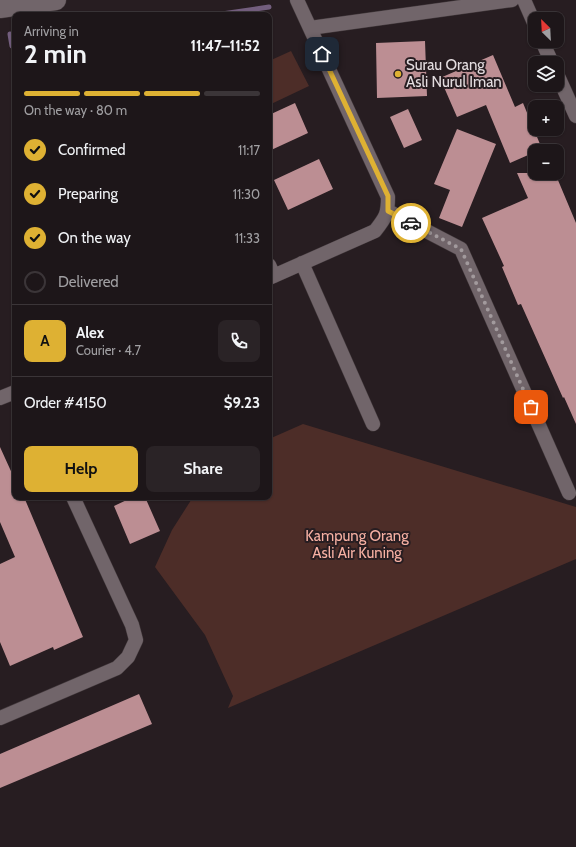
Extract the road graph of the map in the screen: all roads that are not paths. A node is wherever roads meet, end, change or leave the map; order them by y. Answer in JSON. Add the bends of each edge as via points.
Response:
{"nodes":[{"id":1,"x":56,"y":0,"type":"edge"},
{"id":2,"x":298,"y":0,"type":"edge"},
{"id":3,"x":512,"y":0,"type":"edge"},
{"id":4,"x":524,"y":0,"type":"edge"},
{"id":5,"x":0,"y":8,"type":"edge"},
{"id":6,"x":529,"y":12,"type":"edge"},
{"id":7,"x":310,"y":28,"type":"junction"},
{"id":8,"x":564,"y":89,"type":"edge"},
{"id":9,"x":576,"y":116,"type":"edge"},
{"id":10,"x":388,"y":211,"type":"junction"},
{"id":11,"x":302,"y":263,"type":"junction"},
{"id":12,"x":272,"y":273,"type":"edge"},
{"id":13,"x":12,"y":393,"type":"edge"},
{"id":14,"x":0,"y":398,"type":"edge"},
{"id":15,"x":373,"y":424,"type":"dead end"},
{"id":16,"x":569,"y":493,"type":"dead end"},
{"id":17,"x":75,"y":500,"type":"edge"},
{"id":18,"x":0,"y":718,"type":"edge"}],
"edges":[{"from":1,"to":5,"type":"street"},
{"from":2,"to":7,"type":"street"},
{"from":3,"to":7,"type":"street"},
{"from":4,"to":6,"type":"street"},
{"from":7,"to":10,"type":"street","via":[[388,196]]},
{"from":8,"to":9,"type":"street"},
{"from":10,"to":11,"type":"street","via":[[375,231]]},
{"from":10,"to":16,"type":"street","via":[[461,249]]},
{"from":11,"to":12,"type":"street"},
{"from":11,"to":15,"type":"street"},
{"from":13,"to":14,"type":"street"},
{"from":17,"to":18,"type":"street","via":[[132,625],[136,640],[128,657],[117,668]]}]}
